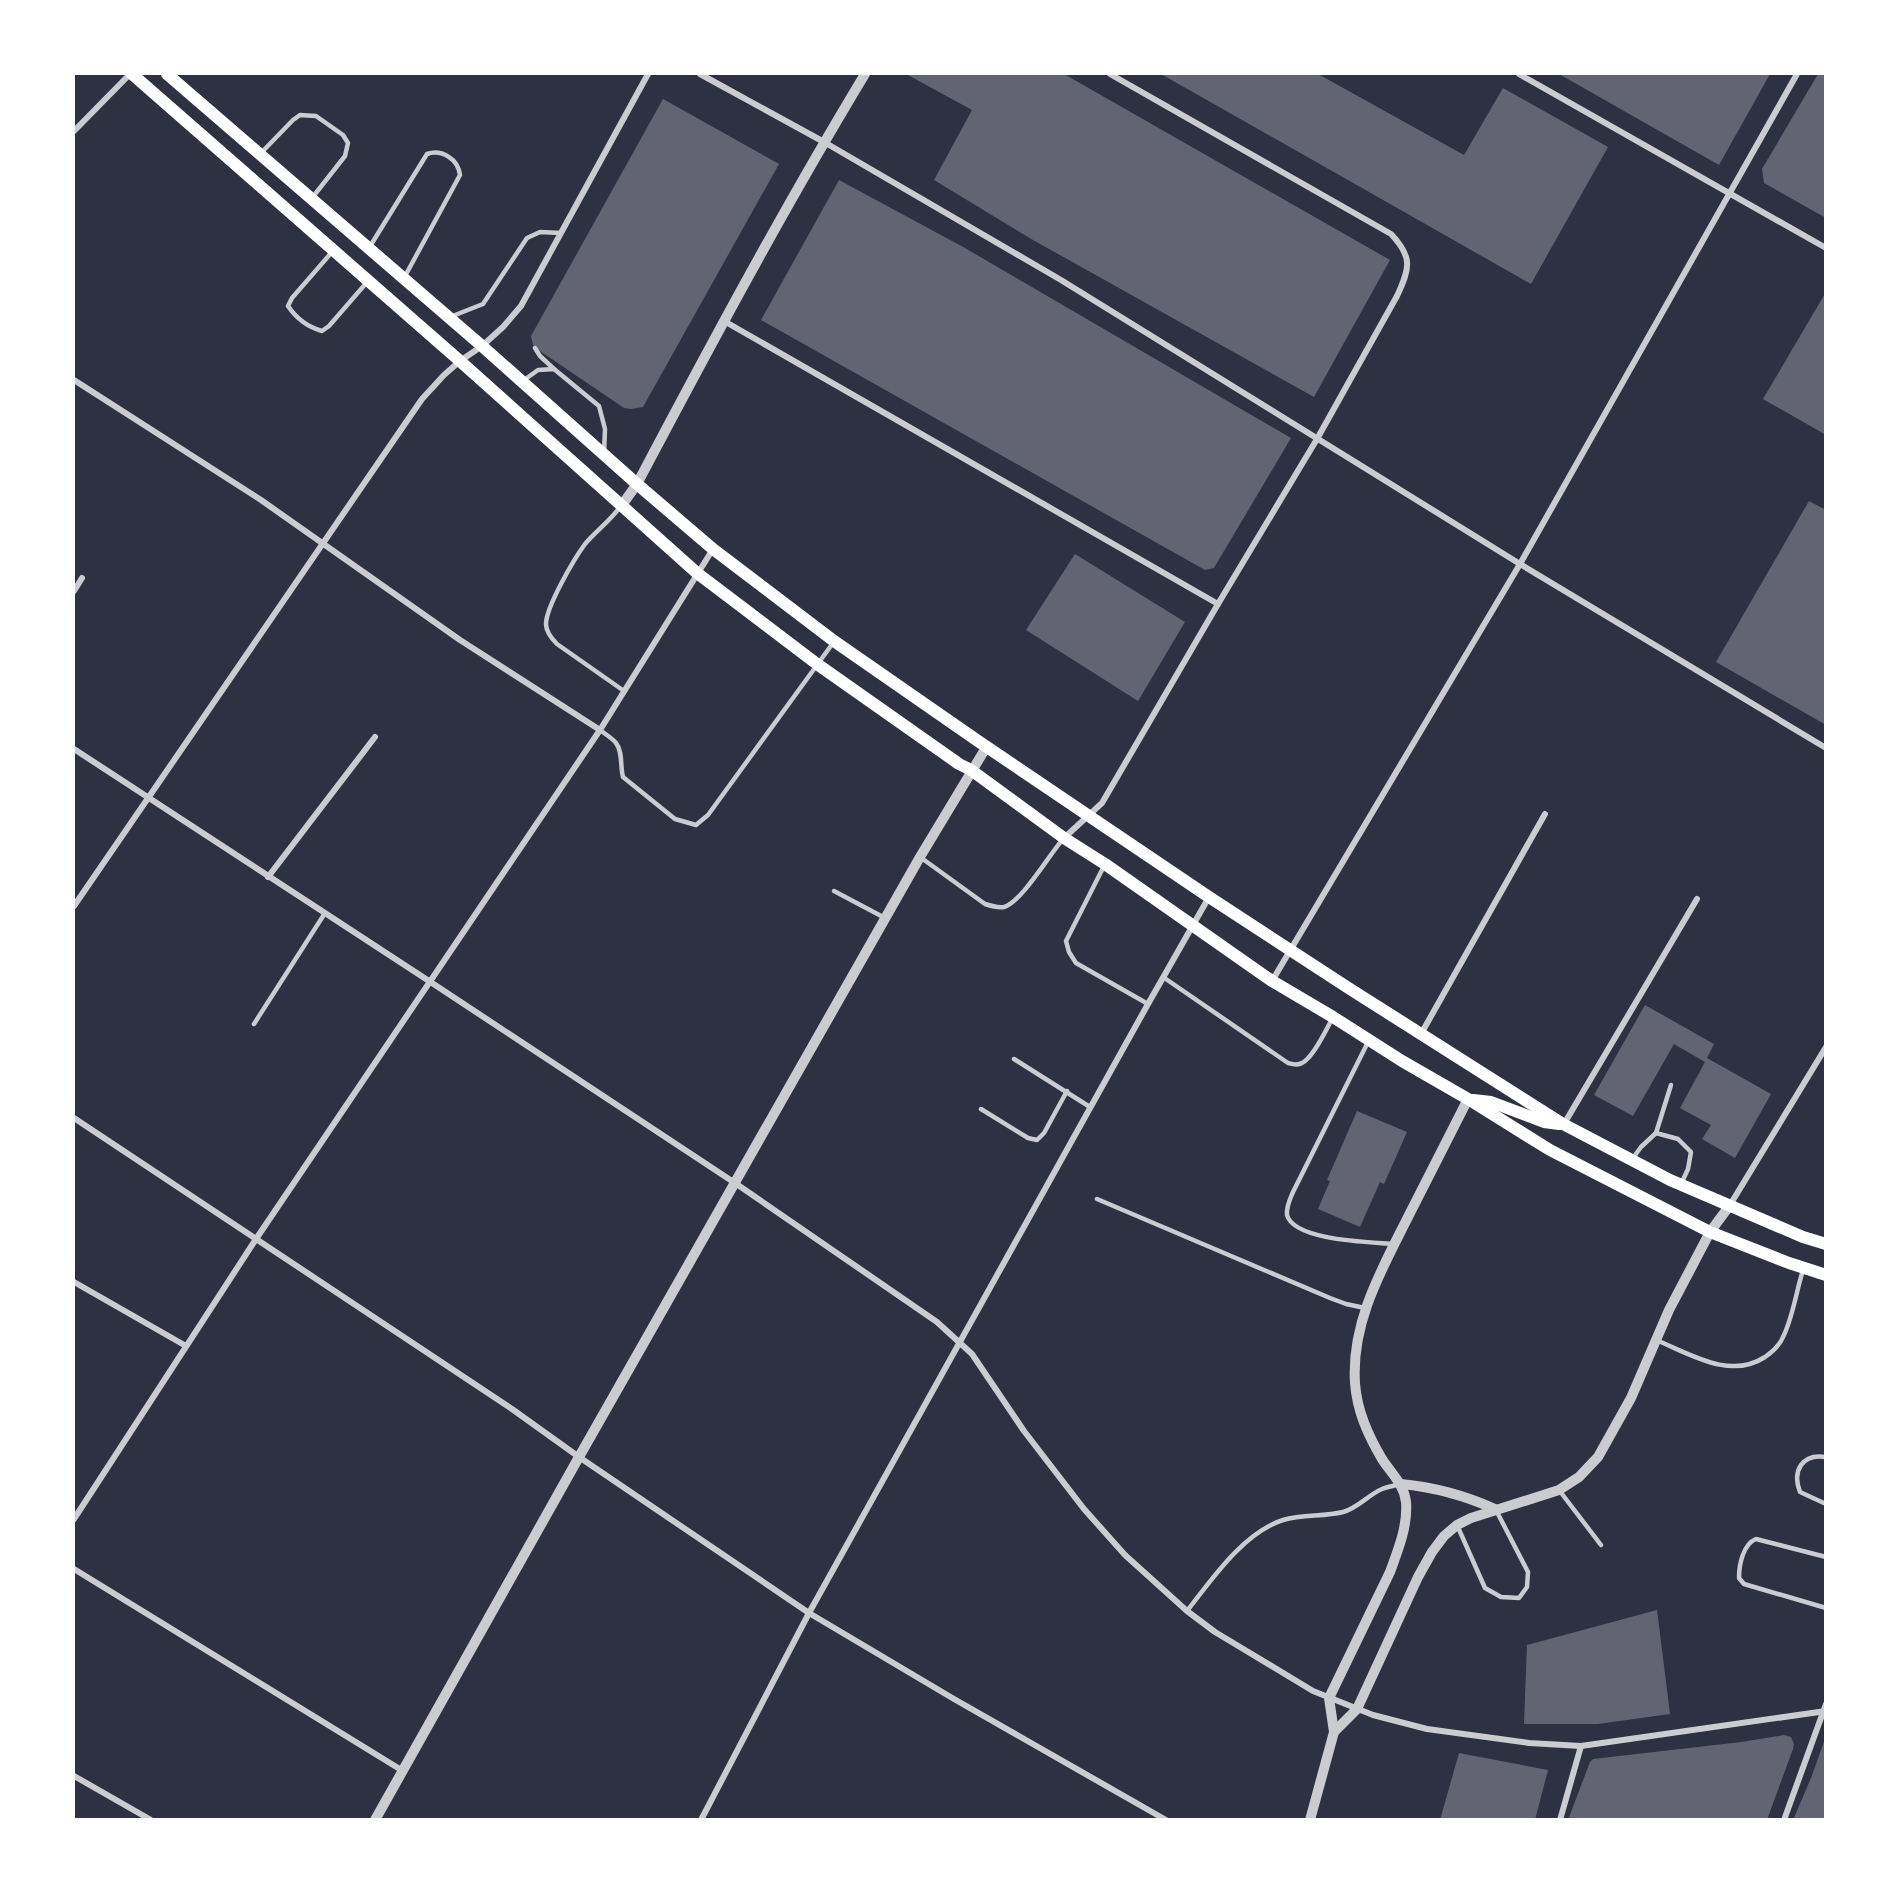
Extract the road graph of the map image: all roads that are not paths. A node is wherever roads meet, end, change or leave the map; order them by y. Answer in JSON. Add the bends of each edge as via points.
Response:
{"nodes":[{"id":1,"x":131,"y":74,"type":"edge"},
{"id":2,"x":167,"y":74,"type":"edge"},
{"id":3,"x":648,"y":74,"type":"edge"},
{"id":4,"x":700,"y":74,"type":"edge"},
{"id":5,"x":865,"y":74,"type":"edge"},
{"id":6,"x":1110,"y":74,"type":"edge"},
{"id":7,"x":1519,"y":74,"type":"edge"},
{"id":8,"x":1797,"y":74,"type":"edge"},
{"id":9,"x":74,"y":131,"type":"edge"},
{"id":10,"x":824,"y":142,"type":"junction"},
{"id":11,"x":260,"y":154,"type":"junction"},
{"id":12,"x":1729,"y":193,"type":"junction"},
{"id":13,"x":312,"y":198,"type":"junction"},
{"id":14,"x":561,"y":233,"type":"junction"},
{"id":15,"x":369,"y":248,"type":"junction"},
{"id":16,"x":1826,"y":248,"type":"edge"},
{"id":17,"x":334,"y":250,"type":"junction"},
{"id":18,"x":404,"y":278,"type":"junction"},
{"id":19,"x":368,"y":281,"type":"junction"},
{"id":20,"x":449,"y":318,"type":"junction"},
{"id":21,"x":723,"y":321,"type":"junction"},
{"id":22,"x":482,"y":346,"type":"junction"},
{"id":23,"x":535,"y":348,"type":"dead end"},
{"id":24,"x":460,"y":361,"type":"junction"},
{"id":25,"x":554,"y":369,"type":"junction"},
{"id":26,"x":74,"y":380,"type":"edge"},
{"id":27,"x":522,"y":382,"type":"junction"},
{"id":28,"x":1317,"y":439,"type":"junction"},
{"id":29,"x":604,"y":455,"type":"junction"},
{"id":30,"x":637,"y":484,"type":"junction"},
{"id":31,"x":622,"y":505,"type":"junction"},
{"id":32,"x":322,"y":543,"type":"junction"},
{"id":33,"x":712,"y":549,"type":"junction"},
{"id":34,"x":1520,"y":564,"type":"junction"},
{"id":35,"x":697,"y":573,"type":"junction"},
{"id":36,"x":82,"y":578,"type":"dead end"},
{"id":37,"x":74,"y":591,"type":"edge"},
{"id":38,"x":1218,"y":604,"type":"junction"},
{"id":39,"x":834,"y":640,"type":"junction"},
{"id":40,"x":817,"y":664,"type":"junction"},
{"id":41,"x":624,"y":691,"type":"junction"},
{"id":42,"x":600,"y":730,"type":"junction"},
{"id":43,"x":375,"y":737,"type":"dead end"},
{"id":44,"x":987,"y":746,"type":"junction"},
{"id":45,"x":1826,"y":748,"type":"edge"},
{"id":46,"x":74,"y":749,"type":"edge"},
{"id":47,"x":971,"y":770,"type":"junction"},
{"id":48,"x":148,"y":798,"type":"junction"},
{"id":49,"x":1545,"y":814,"type":"dead end"},
{"id":50,"x":1088,"y":816,"type":"junction"},
{"id":51,"x":1064,"y":838,"type":"junction"},
{"id":52,"x":920,"y":857,"type":"junction"},
{"id":53,"x":1105,"y":864,"type":"junction"},
{"id":54,"x":268,"y":877,"type":"junction"},
{"id":55,"x":834,"y":891,"type":"dead end"},
{"id":56,"x":1209,"y":897,"type":"junction"},
{"id":57,"x":1697,"y":899,"type":"dead end"},
{"id":58,"x":74,"y":906,"type":"edge"},
{"id":59,"x":325,"y":913,"type":"junction"},
{"id":60,"x":885,"y":919,"type":"junction"},
{"id":61,"x":1193,"y":924,"type":"junction"},
{"id":62,"x":1290,"y":951,"type":"junction"},
{"id":63,"x":1163,"y":977,"type":"junction"},
{"id":64,"x":429,"y":981,"type":"junction"},
{"id":65,"x":1272,"y":981,"type":"junction"},
{"id":66,"x":1148,"y":1004,"type":"junction"},
{"id":67,"x":1333,"y":1017,"type":"junction"},
{"id":68,"x":254,"y":1024,"type":"dead end"},
{"id":69,"x":1420,"y":1034,"type":"junction"},
{"id":70,"x":1370,"y":1040,"type":"junction"},
{"id":71,"x":1826,"y":1047,"type":"edge"},
{"id":72,"x":1014,"y":1059,"type":"dead end"},
{"id":73,"x":1671,"y":1085,"type":"dead end"},
{"id":74,"x":1067,"y":1091,"type":"junction"},
{"id":75,"x":1468,"y":1099,"type":"junction"},
{"id":76,"x":1090,"y":1107,"type":"junction"},
{"id":77,"x":981,"y":1109,"type":"dead end"},
{"id":78,"x":74,"y":1118,"type":"edge"},
{"id":79,"x":1563,"y":1124,"type":"junction"},
{"id":80,"x":1656,"y":1133,"type":"junction"},
{"id":81,"x":1631,"y":1160,"type":"junction"},
{"id":82,"x":735,"y":1184,"type":"junction"},
{"id":83,"x":1680,"y":1185,"type":"junction"},
{"id":84,"x":1097,"y":1199,"type":"dead end"},
{"id":85,"x":1730,"y":1205,"type":"junction"},
{"id":86,"x":1710,"y":1232,"type":"junction"},
{"id":87,"x":256,"y":1239,"type":"junction"},
{"id":88,"x":1395,"y":1244,"type":"junction"},
{"id":89,"x":1826,"y":1244,"type":"edge"},
{"id":90,"x":1804,"y":1268,"type":"junction"},
{"id":91,"x":1826,"y":1275,"type":"edge"},
{"id":92,"x":74,"y":1282,"type":"edge"},
{"id":93,"x":1365,"y":1308,"type":"junction"},
{"id":94,"x":1656,"y":1340,"type":"junction"},
{"id":95,"x":959,"y":1341,"type":"junction"},
{"id":96,"x":186,"y":1346,"type":"junction"},
{"id":97,"x":579,"y":1457,"type":"junction"},
{"id":98,"x":1826,"y":1457,"type":"edge"},
{"id":99,"x":1401,"y":1484,"type":"junction"},
{"id":100,"x":1559,"y":1490,"type":"junction"},
{"id":101,"x":1826,"y":1504,"type":"edge"},
{"id":102,"x":1496,"y":1509,"type":"junction"},
{"id":103,"x":74,"y":1519,"type":"edge"},
{"id":104,"x":1457,"y":1526,"type":"junction"},
{"id":105,"x":1601,"y":1545,"type":"dead end"},
{"id":106,"x":1826,"y":1557,"type":"edge"},
{"id":107,"x":74,"y":1569,"type":"edge"},
{"id":108,"x":1826,"y":1608,"type":"edge"},
{"id":109,"x":1187,"y":1611,"type":"junction"},
{"id":110,"x":809,"y":1613,"type":"junction"},
{"id":111,"x":1329,"y":1698,"type":"junction"},
{"id":112,"x":1357,"y":1709,"type":"junction"},
{"id":113,"x":1825,"y":1709,"type":"edge"},
{"id":114,"x":1334,"y":1732,"type":"junction"},
{"id":115,"x":1581,"y":1746,"type":"junction"},
{"id":116,"x":403,"y":1772,"type":"junction"},
{"id":117,"x":74,"y":1776,"type":"edge"},
{"id":118,"x":152,"y":1820,"type":"edge"},
{"id":119,"x":375,"y":1820,"type":"edge"},
{"id":120,"x":701,"y":1820,"type":"edge"},
{"id":121,"x":1166,"y":1820,"type":"edge"},
{"id":122,"x":1310,"y":1820,"type":"edge"},
{"id":123,"x":1560,"y":1820,"type":"edge"},
{"id":124,"x":1784,"y":1820,"type":"edge"}],
"edges":[{"from":1,"to":9,"type":"street"},
{"from":1,"to":17,"type":"main road"},
{"from":2,"to":11,"type":"main road"},
{"from":3,"to":14,"type":"street"},
{"from":4,"to":10,"type":"street"},
{"from":5,"to":10,"type":"street"},
{"from":6,"to":28,"type":"street","via":[[1391,234],[1403,246],[1409,264],[1397,296]]},
{"from":7,"to":12,"type":"street"},
{"from":8,"to":12,"type":"street"},
{"from":10,"to":21,"type":"street"},
{"from":10,"to":28,"type":"street","via":[[1061,280]]},
{"from":11,"to":13,"type":"main road"},
{"from":11,"to":13,"type":"lane","via":[[300,115],[316,116],[343,135],[348,143],[345,156]]},
{"from":12,"to":16,"type":"street"},
{"from":12,"to":34,"type":"street"},
{"from":13,"to":15,"type":"main road"},
{"from":14,"to":20,"type":"lane","via":[[540,232],[526,238],[483,304]]},
{"from":14,"to":22,"type":"street","via":[[521,306]]},
{"from":15,"to":18,"type":"main road"},
{"from":15,"to":18,"type":"lane","via":[[427,154],[449,156],[459,167],[460,175]]},
{"from":17,"to":19,"type":"main road"},
{"from":17,"to":19,"type":"lane","via":[[292,298],[288,306],[292,312],[322,331]]},
{"from":18,"to":20,"type":"main road"},
{"from":19,"to":24,"type":"main road"},
{"from":20,"to":22,"type":"main road"},
{"from":21,"to":30,"type":"street"},
{"from":21,"to":38,"type":"street"},
{"from":22,"to":24,"type":"street"},
{"from":22,"to":27,"type":"main road"},
{"from":23,"to":25,"type":"lane"},
{"from":24,"to":31,"type":"main road"},
{"from":24,"to":32,"type":"street","via":[[422,399]]},
{"from":25,"to":27,"type":"lane","via":[[538,370]]},
{"from":25,"to":29,"type":"lane","via":[[599,406],[605,429]]},
{"from":26,"to":32,"type":"street"},
{"from":27,"to":29,"type":"main road"},
{"from":28,"to":34,"type":"street"},
{"from":28,"to":38,"type":"street"},
{"from":29,"to":30,"type":"main road"},
{"from":30,"to":31,"type":"street"},
{"from":30,"to":33,"type":"main road"},
{"from":31,"to":35,"type":"main road"},
{"from":31,"to":41,"type":"lane","via":[[584,546],[548,611],[546,625],[556,644]]},
{"from":32,"to":42,"type":"street","via":[[460,640]]},
{"from":32,"to":48,"type":"street"},
{"from":33,"to":35,"type":"street"},
{"from":33,"to":39,"type":"main road"},
{"from":34,"to":45,"type":"street"},
{"from":34,"to":62,"type":"street"},
{"from":35,"to":40,"type":"main road"},
{"from":35,"to":41,"type":"street"},
{"from":36,"to":37,"type":"street"},
{"from":38,"to":50,"type":"street","via":[[1102,803]]},
{"from":39,"to":40,"type":"lane"},
{"from":39,"to":44,"type":"main road"},
{"from":40,"to":42,"type":"lane","via":[[708,815],[696,825],[675,819],[623,777],[616,743]]},
{"from":40,"to":47,"type":"main road"},
{"from":41,"to":42,"type":"street"},
{"from":42,"to":64,"type":"street"},
{"from":43,"to":54,"type":"street"},
{"from":44,"to":47,"type":"street"},
{"from":44,"to":50,"type":"main road"},
{"from":46,"to":48,"type":"street"},
{"from":47,"to":51,"type":"main road"},
{"from":47,"to":52,"type":"street"},
{"from":48,"to":54,"type":"street"},
{"from":48,"to":58,"type":"street"},
{"from":49,"to":69,"type":"street"},
{"from":50,"to":51,"type":"street"},
{"from":50,"to":56,"type":"main road"},
{"from":51,"to":52,"type":"lane","via":[[1013,902],[994,908]]},
{"from":51,"to":53,"type":"main road"},
{"from":52,"to":60,"type":"street"},
{"from":53,"to":61,"type":"main road"},
{"from":53,"to":66,"type":"lane","via":[[1066,941],[1069,952],[1076,963]]},
{"from":54,"to":59,"type":"street"},
{"from":55,"to":60,"type":"lane"},
{"from":56,"to":61,"type":"street"},
{"from":56,"to":62,"type":"main road"},
{"from":57,"to":79,"type":"street"},
{"from":59,"to":64,"type":"street"},
{"from":59,"to":68,"type":"lane"},
{"from":60,"to":82,"type":"street"},
{"from":61,"to":63,"type":"street"},
{"from":61,"to":65,"type":"main road"},
{"from":62,"to":65,"type":"street"},
{"from":62,"to":69,"type":"main road"},
{"from":63,"to":66,"type":"street"},
{"from":63,"to":67,"type":"lane","via":[[1296,1065],[1309,1057]]},
{"from":64,"to":82,"type":"street"},
{"from":64,"to":87,"type":"street"},
{"from":65,"to":67,"type":"main road"},
{"from":66,"to":76,"type":"street"},
{"from":67,"to":70,"type":"main road"},
{"from":69,"to":79,"type":"main road"},
{"from":70,"to":75,"type":"main road"},
{"from":70,"to":88,"type":"lane","via":[[1293,1192],[1287,1214],[1299,1228],[1313,1233]]},
{"from":71,"to":85,"type":"street"},
{"from":72,"to":74,"type":"lane"},
{"from":73,"to":80,"type":"lane"},
{"from":74,"to":76,"type":"lane"},
{"from":74,"to":77,"type":"lane","via":[[1037,1140]]},
{"from":75,"to":79,"type":"main road","via":[[1491,1101],[1544,1122]]},
{"from":75,"to":86,"type":"main road","via":[[1576,1165]]},
{"from":75,"to":88,"type":"street"},
{"from":76,"to":95,"type":"street"},
{"from":78,"to":87,"type":"street"},
{"from":79,"to":81,"type":"main road"},
{"from":80,"to":81,"type":"lane"},
{"from":80,"to":83,"type":"lane","via":[[1678,1139],[1691,1152]]},
{"from":81,"to":83,"type":"main road"},
{"from":82,"to":95,"type":"street","via":[[909,1301]]},
{"from":82,"to":97,"type":"street"},
{"from":83,"to":85,"type":"main road"},
{"from":84,"to":93,"type":"lane","via":[[1330,1298]]},
{"from":85,"to":86,"type":"street"},
{"from":85,"to":89,"type":"main road"},
{"from":86,"to":90,"type":"main road"},
{"from":86,"to":94,"type":"street"},
{"from":87,"to":96,"type":"street"},
{"from":87,"to":97,"type":"street"},
{"from":88,"to":93,"type":"street"},
{"from":90,"to":91,"type":"main road"},
{"from":90,"to":94,"type":"lane","via":[[1784,1337],[1757,1362],[1722,1366]]},
{"from":92,"to":96,"type":"street"},
{"from":93,"to":99,"type":"street","via":[[1356,1346],[1359,1411],[1371,1440]]},
{"from":94,"to":100,"type":"street","via":[[1631,1398],[1598,1457]]},
{"from":95,"to":109,"type":"street","via":[[1084,1509],[1125,1556]]},
{"from":95,"to":110,"type":"street"},
{"from":96,"to":103,"type":"street"},
{"from":97,"to":110,"type":"street"},
{"from":97,"to":116,"type":"street"},
{"from":98,"to":101,"type":"lane","via":[[1810,1457],[1802,1462],[1797,1478],[1800,1492]]},
{"from":99,"to":102,"type":"street","via":[[1474,1500]]},
{"from":99,"to":109,"type":"lane","via":[[1381,1489],[1352,1509],[1307,1515],[1263,1530],[1220,1569]]},
{"from":99,"to":111,"type":"street","via":[[1406,1501],[1398,1551]]},
{"from":100,"to":102,"type":"street"},
{"from":100,"to":105,"type":"lane"},
{"from":102,"to":104,"type":"street"},
{"from":102,"to":104,"type":"lane","via":[[1528,1572],[1527,1587],[1519,1598],[1502,1597],[1485,1588]]},
{"from":104,"to":112,"type":"street","via":[[1432,1552]]},
{"from":106,"to":108,"type":"lane","via":[[1756,1539],[1746,1548],[1739,1578],[1744,1584]]},
{"from":107,"to":116,"type":"street"},
{"from":109,"to":111,"type":"street","via":[[1262,1662]]},
{"from":110,"to":120,"type":"street"},
{"from":110,"to":121,"type":"street"},
{"from":111,"to":112,"type":"street"},
{"from":111,"to":114,"type":"street"},
{"from":112,"to":114,"type":"street"},
{"from":112,"to":115,"type":"street","via":[[1426,1729]]},
{"from":113,"to":115,"type":"street"},
{"from":113,"to":124,"type":"street"},
{"from":114,"to":122,"type":"street"},
{"from":115,"to":123,"type":"street"},
{"from":116,"to":119,"type":"street"},
{"from":117,"to":118,"type":"street"}]}
